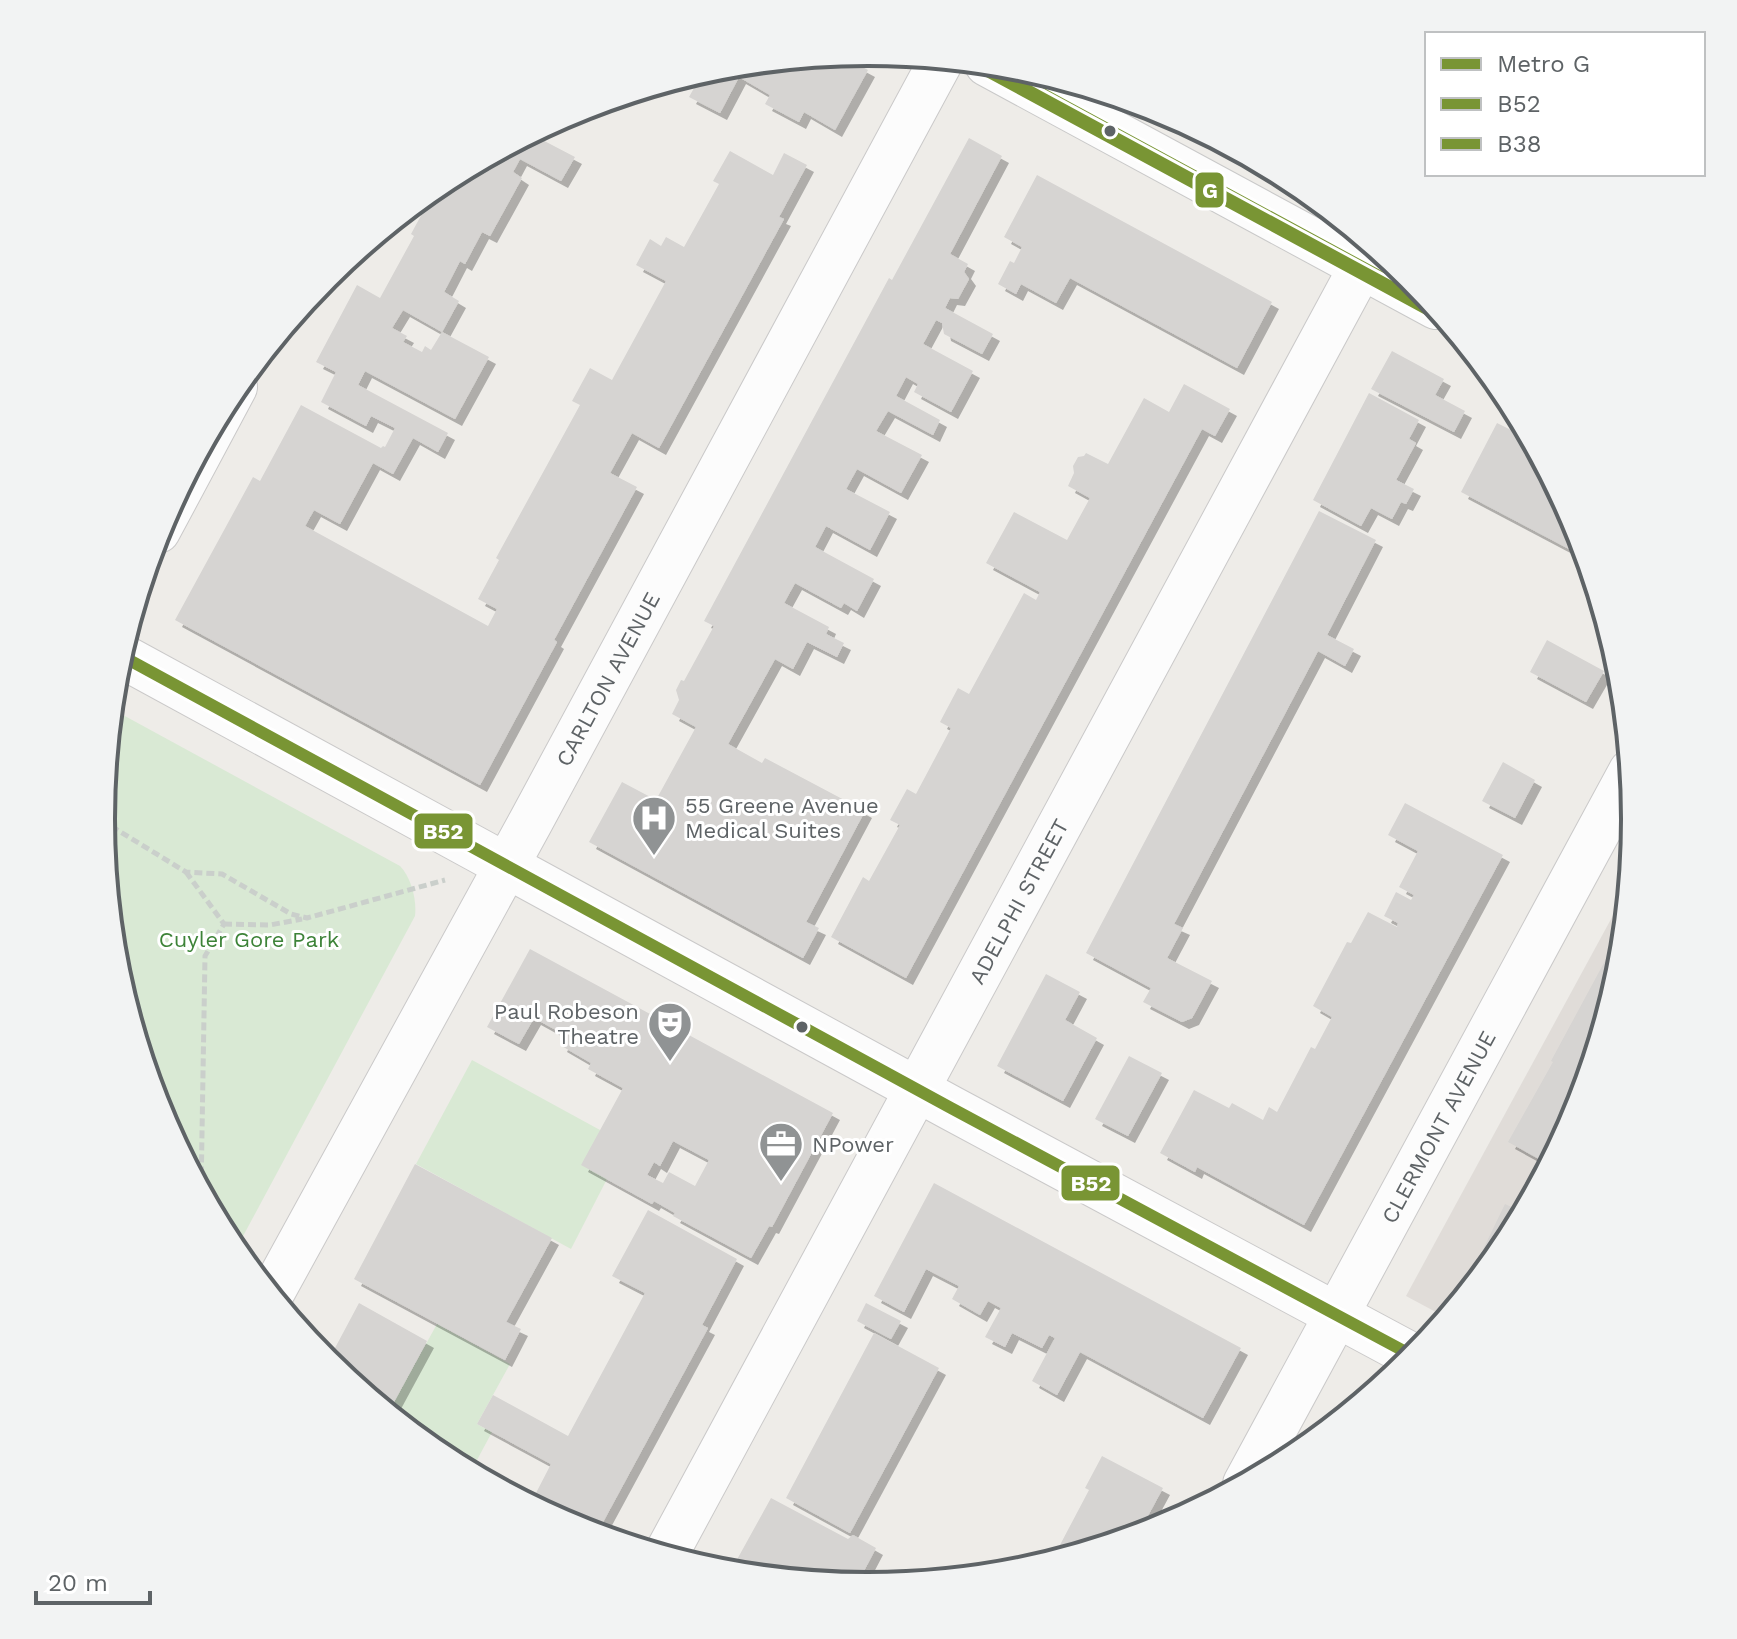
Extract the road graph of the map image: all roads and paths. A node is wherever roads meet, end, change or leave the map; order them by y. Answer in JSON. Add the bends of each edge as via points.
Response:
{"nodes":[{"id":1,"x":936,"y":69,"type":"edge"},
{"id":2,"x":1021,"y":81,"type":"edge"},
{"id":3,"x":1367,"y":256,"type":"edge"},
{"id":4,"x":132,"y":661,"type":"edge"},
{"id":5,"x":1621,"y":790,"type":"edge"},
{"id":6,"x":115,"y":829,"type":"edge"},
{"id":7,"x":507,"y":866,"type":"junction"},
{"id":8,"x":186,"y":872,"type":"junction"},
{"id":9,"x":448,"y":879,"type":"dead end"},
{"id":10,"x":307,"y":918,"type":"junction"},
{"id":11,"x":224,"y":924,"type":"junction"},
{"id":12,"x":918,"y":1089,"type":"junction"},
{"id":13,"x":201,"y":1169,"type":"edge"},
{"id":14,"x":277,"y":1285,"type":"edge"},
{"id":15,"x":1337,"y":1315,"type":"junction"},
{"id":16,"x":1403,"y":1350,"type":"edge"},
{"id":17,"x":1255,"y":1466,"type":"edge"},
{"id":18,"x":670,"y":1546,"type":"edge"}],
"edges":[{"from":1,"to":7,"type":"street","name":"CARLTON AVENUE"},
{"from":2,"to":3,"type":"street"},
{"from":3,"to":12,"type":"street","name":"ADELPHI STREET"},
{"from":4,"to":7,"type":"street"},
{"from":5,"to":15,"type":"street","name":"CLERMONT AVENUE"},
{"from":6,"to":8,"type":"path"},
{"from":7,"to":12,"type":"street"},
{"from":7,"to":14,"type":"street","name":"CARLTON AVENUE"},
{"from":8,"to":10,"type":"path","via":[[222,874]]},
{"from":8,"to":11,"type":"path"},
{"from":9,"to":10,"type":"path"},
{"from":10,"to":11,"type":"path","via":[[270,925]]},
{"from":11,"to":13,"type":"path","via":[[205,956]]},
{"from":12,"to":15,"type":"street"},
{"from":12,"to":18,"type":"street","name":"ADELPHI STREET"},
{"from":15,"to":16,"type":"street"},
{"from":15,"to":17,"type":"street","name":"CLERMONT AVENUE"}]}
